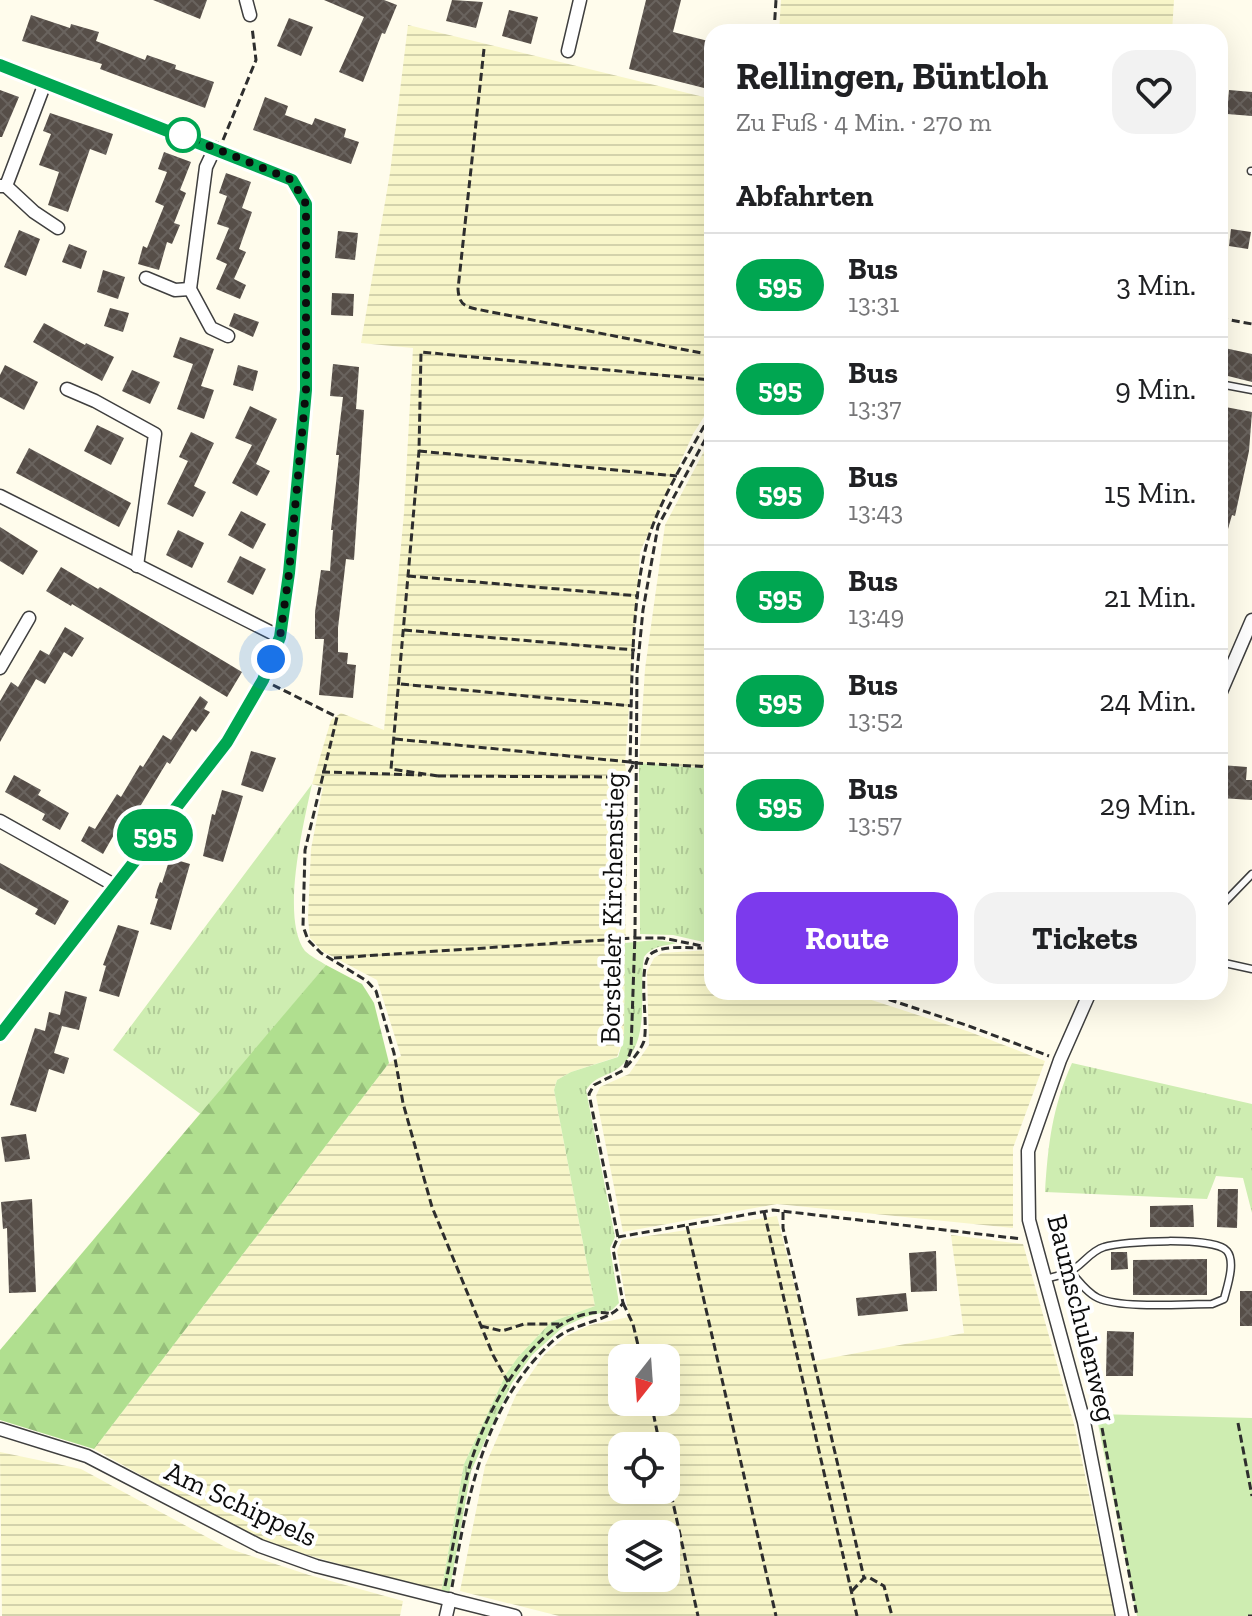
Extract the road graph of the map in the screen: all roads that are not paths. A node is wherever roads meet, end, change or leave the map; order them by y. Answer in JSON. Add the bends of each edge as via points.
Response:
{"nodes":[{"id":1,"x":246,"y":0,"type":"edge"},
{"id":2,"x":580,"y":0,"type":"edge"},
{"id":3,"x":250,"y":15,"type":"road end"},
{"id":4,"x":568,"y":51,"type":"dead end"},
{"id":5,"x":0,"y":65,"type":"edge"},
{"id":6,"x":45,"y":83,"type":"junction"},
{"id":7,"x":217,"y":149,"type":"junction"},
{"id":8,"x":3,"y":186,"type":"edge"},
{"id":9,"x":58,"y":228,"type":"dead end"},
{"id":10,"x":146,"y":278,"type":"dead end"},
{"id":11,"x":190,"y":289,"type":"junction"},
{"id":12,"x":228,"y":336,"type":"dead end"},
{"id":13,"x":1228,"y":386,"type":"edge"},
{"id":14,"x":67,"y":389,"type":"dead end"},
{"id":15,"x":1252,"y":390,"type":"edge"},
{"id":16,"x":0,"y":496,"type":"edge"},
{"id":17,"x":137,"y":566,"type":"junction"},
{"id":18,"x":29,"y":618,"type":"dead end"},
{"id":19,"x":1252,"y":620,"type":"edge"},
{"id":20,"x":280,"y":637,"type":"junction"},
{"id":21,"x":0,"y":668,"type":"edge"},
{"id":22,"x":1228,"y":676,"type":"edge"},
{"id":23,"x":0,"y":821,"type":"edge"},
{"id":24,"x":1252,"y":874,"type":"edge"},
{"id":25,"x":116,"y":886,"type":"junction"},
{"id":26,"x":1228,"y":899,"type":"edge"},
{"id":27,"x":1228,"y":964,"type":"edge"},
{"id":28,"x":1252,"y":969,"type":"edge"},
{"id":29,"x":1086,"y":1000,"type":"edge"},
{"id":30,"x":0,"y":1035,"type":"edge"},
{"id":31,"x":1070,"y":1271,"type":"junction"},
{"id":32,"x":1045,"y":1279,"type":"junction"},
{"id":33,"x":0,"y":1429,"type":"edge"},
{"id":34,"x":447,"y":1598,"type":"junction"},
{"id":35,"x":446,"y":1616,"type":"edge"},
{"id":36,"x":515,"y":1616,"type":"edge"},
{"id":37,"x":1122,"y":1616,"type":"edge"}],
"edges":[{"from":1,"to":3,"type":"street"},
{"from":2,"to":4,"type":"street"},
{"from":5,"to":6,"type":"street"},
{"from":6,"to":7,"type":"street"},
{"from":6,"to":8,"type":"street"},
{"from":7,"to":11,"type":"street","via":[[206,167]]},
{"from":7,"to":20,"type":"street","via":[[292,180],[306,204],[306,390]]},
{"from":8,"to":9,"type":"street"},
{"from":10,"to":11,"type":"street","via":[[175,290]]},
{"from":11,"to":12,"type":"street","via":[[211,328]]},
{"from":13,"to":15,"type":"lane"},
{"from":14,"to":17,"type":"street","via":[[155,434]]},
{"from":16,"to":17,"type":"street"},
{"from":17,"to":20,"type":"street"},
{"from":18,"to":21,"type":"street"},
{"from":19,"to":22,"type":"street"},
{"from":20,"to":25,"type":"street","via":[[263,680],[227,742]]},
{"from":23,"to":25,"type":"street"},
{"from":24,"to":26,"type":"lane"},
{"from":25,"to":30,"type":"street"},
{"from":27,"to":28,"type":"lane"},
{"from":29,"to":32,"type":"street","name":"Baumschulenweg","via":[[1028,1151],[1029,1220]]},
{"from":31,"to":31,"type":"lane","via":[[1099,1248],[1138,1242],[1222,1247],[1231,1264],[1224,1299],[1212,1304],[1105,1300],[1091,1294]]},
{"from":31,"to":32,"type":"lane"},
{"from":32,"to":37,"type":"street","name":"Baumschulenweg","via":[[1084,1422]]},
{"from":33,"to":34,"type":"street","name":"Am Schippels","via":[[87,1456],[260,1546],[316,1566]]},
{"from":34,"to":35,"type":"street"},
{"from":34,"to":36,"type":"street","name":"Am Schippels"}]}
